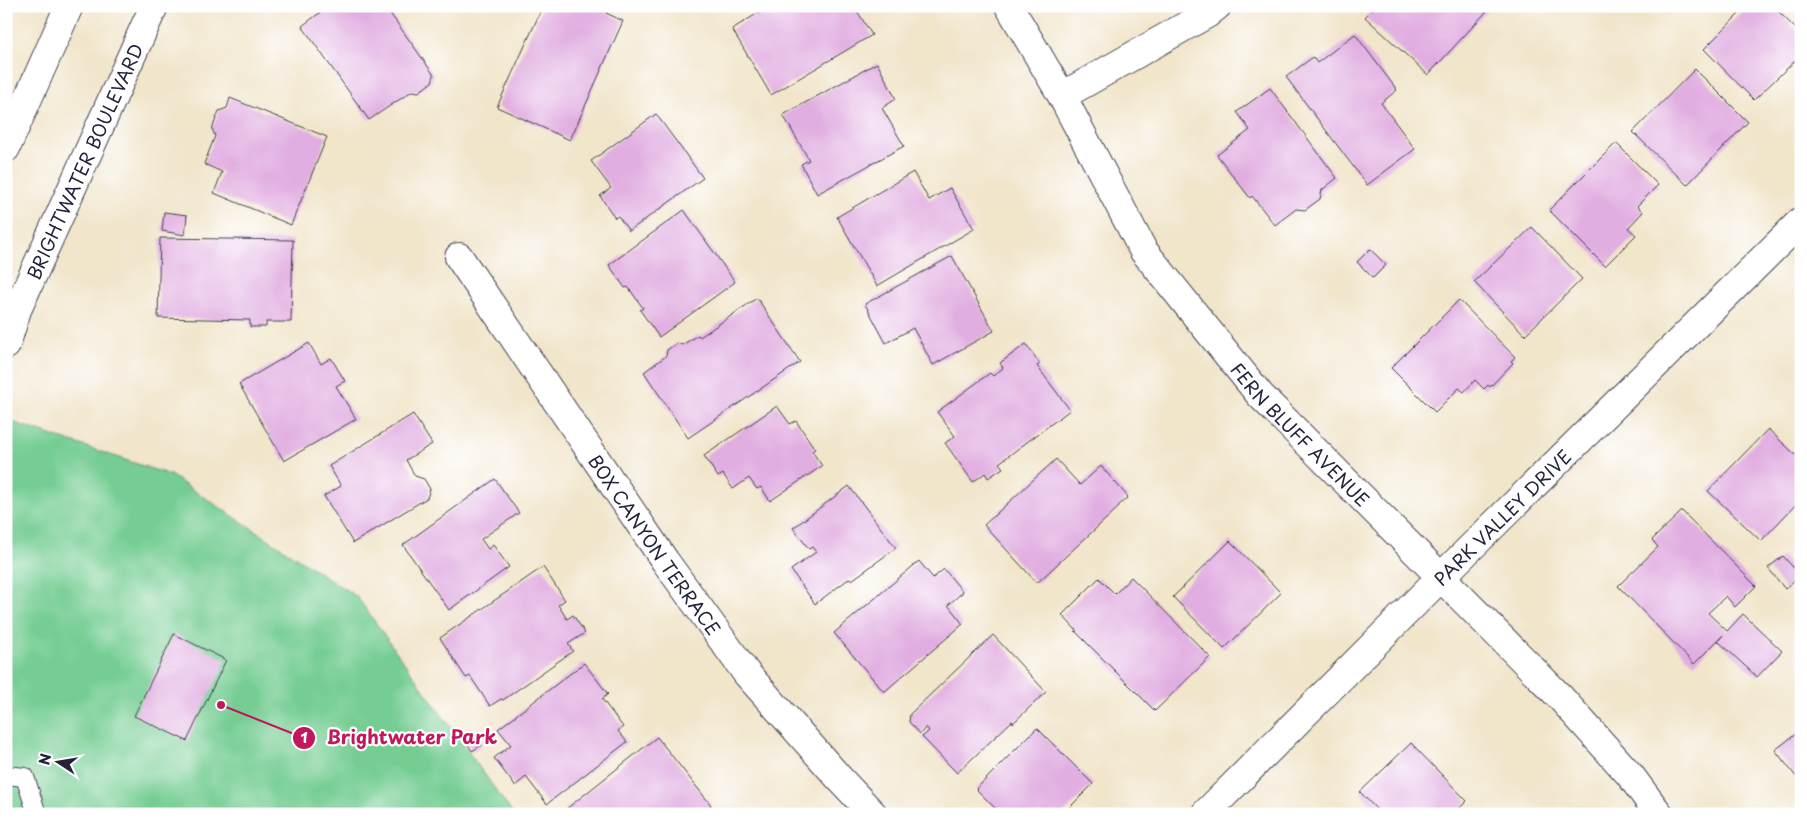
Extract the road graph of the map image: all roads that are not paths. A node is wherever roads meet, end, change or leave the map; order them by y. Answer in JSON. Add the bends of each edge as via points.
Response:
{"nodes":[{"id":1,"x":69,"y":6,"type":"edge"},
{"id":2,"x":154,"y":6,"type":"edge"},
{"id":3,"x":1009,"y":6,"type":"edge"},
{"id":4,"x":1217,"y":6,"type":"edge"},
{"id":5,"x":1062,"y":96,"type":"junction"},
{"id":6,"x":6,"y":148,"type":"edge"},
{"id":7,"x":1801,"y":222,"type":"edge"},
{"id":8,"x":458,"y":257,"type":"dead end"},
{"id":9,"x":6,"y":345,"type":"edge"},
{"id":10,"x":1440,"y":578,"type":"junction"},
{"id":11,"x":6,"y":775,"type":"edge"},
{"id":12,"x":37,"y":814,"type":"edge"},
{"id":13,"x":873,"y":814,"type":"edge"},
{"id":14,"x":1205,"y":814,"type":"edge"},
{"id":15,"x":1659,"y":814,"type":"edge"}],
"edges":[{"from":1,"to":6,"type":"street"},
{"from":2,"to":9,"type":"street","name":"BRIGHTWATER BOULEVARD","via":[[17,310]]},
{"from":3,"to":5,"type":"street","name":"FERN BLUFF AVENUE"},
{"from":4,"to":5,"type":"street"},
{"from":5,"to":10,"type":"street","name":"FERN BLUFF AVENUE","via":[[1143,250],[1260,395]]},
{"from":7,"to":10,"type":"street","name":"PARK VALLEY DRIVE"},
{"from":8,"to":13,"type":"street","name":"BOX CANYON TERRACE","via":[[665,561],[747,674]]},
{"from":10,"to":14,"type":"street","name":"PARK VALLEY DRIVE"},
{"from":10,"to":15,"type":"street","name":"FERN BLUFF AVENUE","via":[[1560,697],[1630,775]]},
{"from":11,"to":12,"type":"lane","via":[[25,777]]}]}
